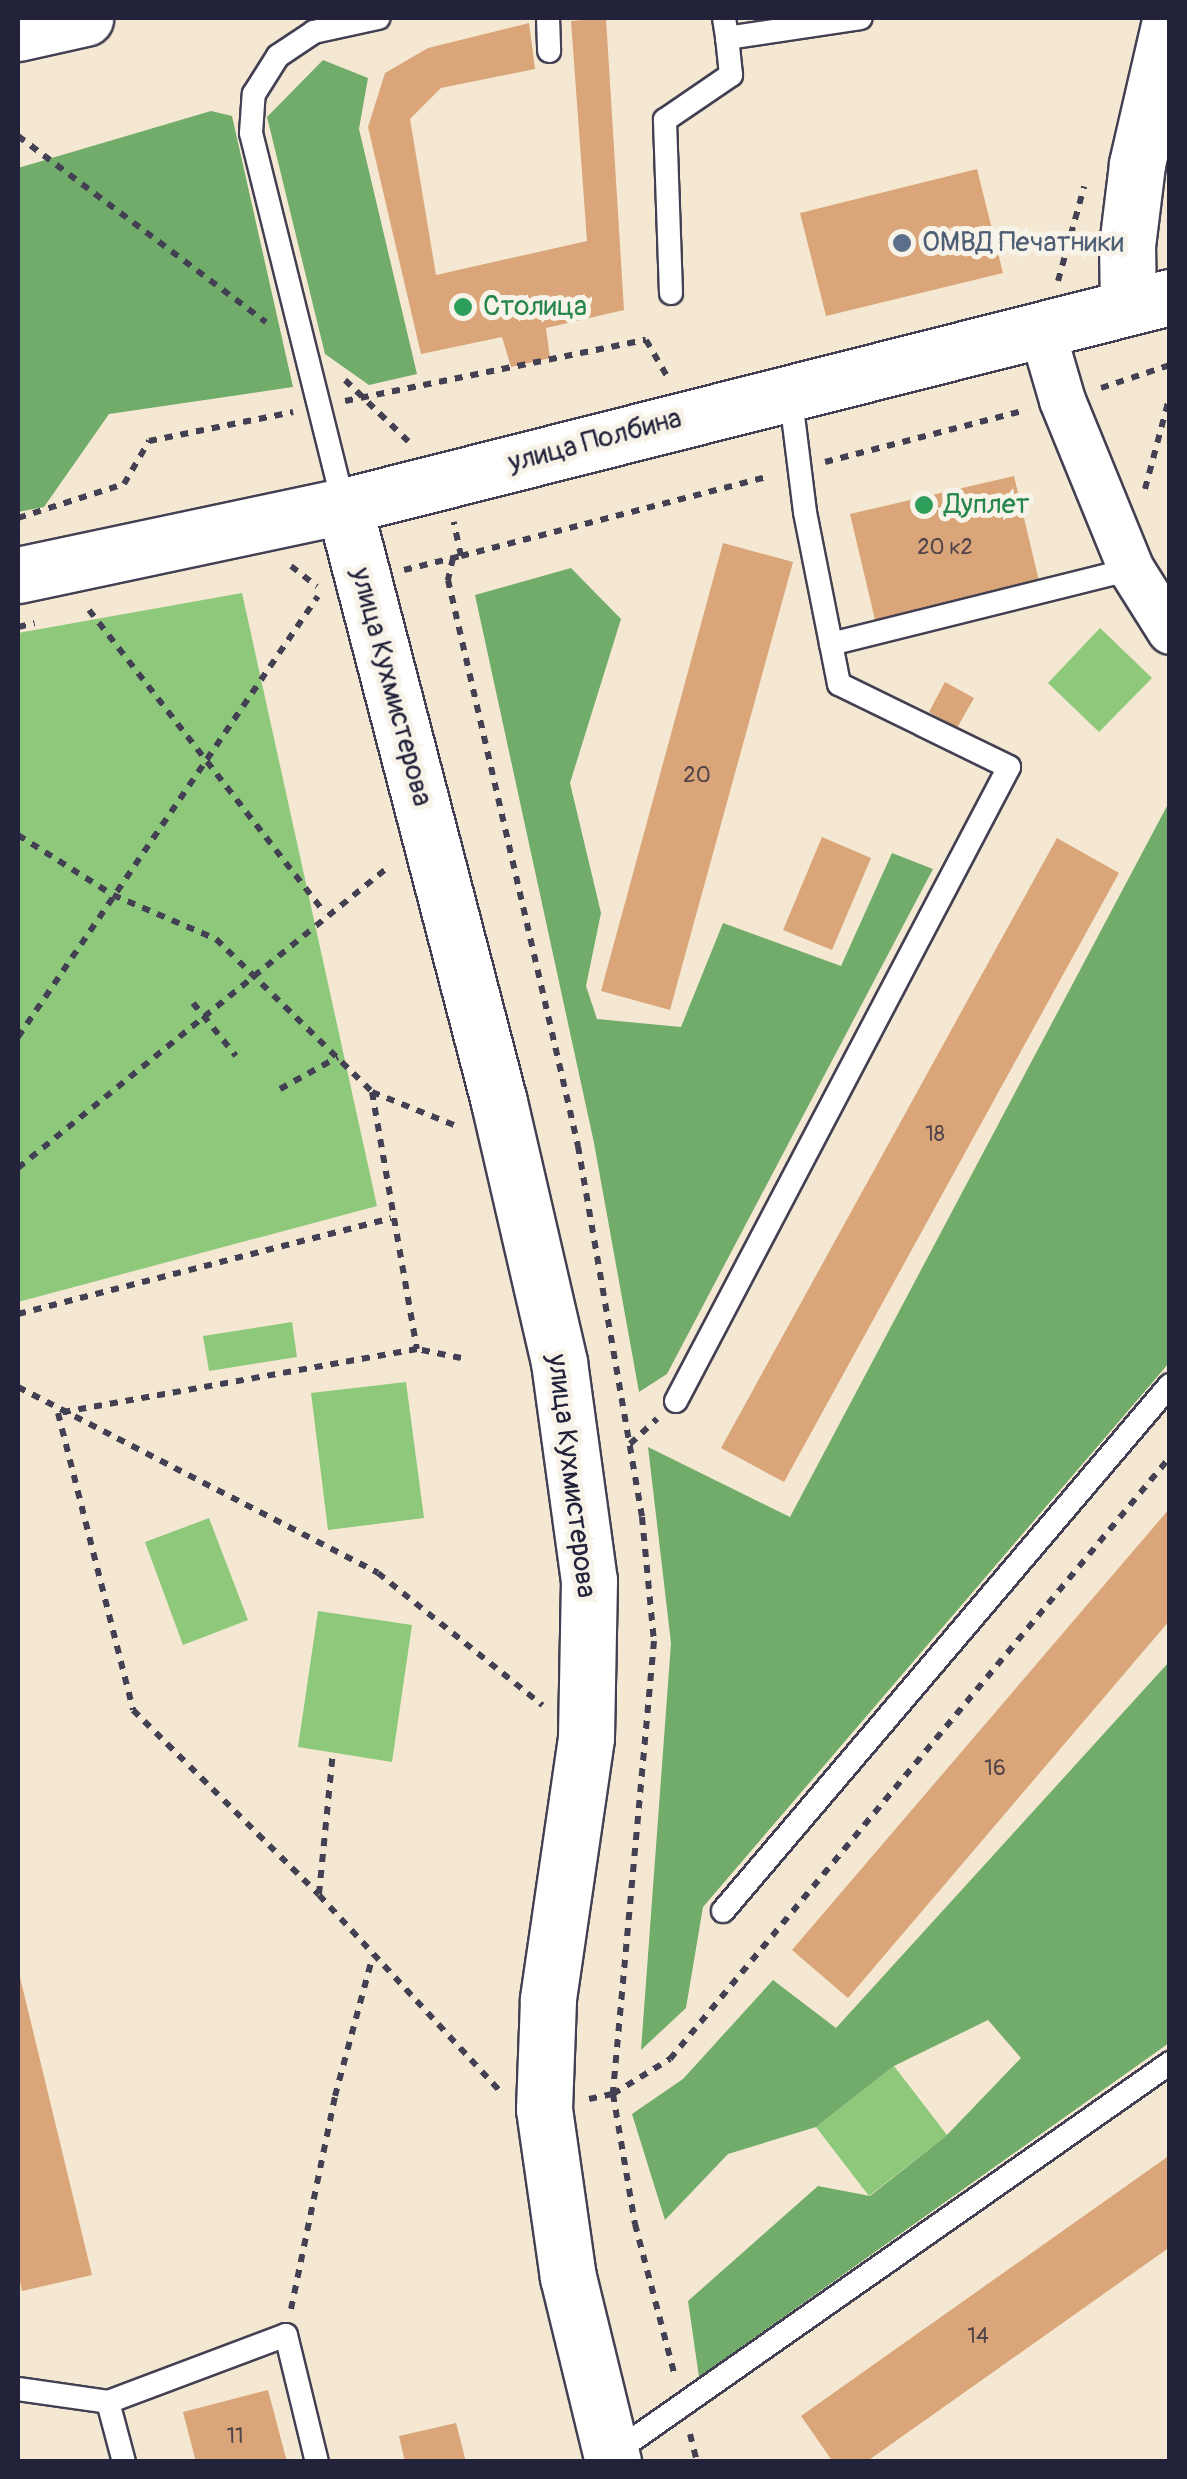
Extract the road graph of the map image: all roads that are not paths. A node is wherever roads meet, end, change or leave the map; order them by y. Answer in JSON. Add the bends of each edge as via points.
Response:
{"nodes":[{"id":1,"x":84,"y":18,"type":"edge"},
{"id":2,"x":378,"y":18,"type":"edge"},
{"id":3,"x":548,"y":18,"type":"edge"},
{"id":4,"x":861,"y":18,"type":"edge"},
{"id":5,"x":1170,"y":22,"type":"edge"},
{"id":6,"x":726,"y":28,"type":"edge"},
{"id":7,"x":18,"y":33,"type":"edge"},
{"id":8,"x":549,"y":52,"type":"dead end"},
{"id":9,"x":671,"y":293,"type":"dead end"},
{"id":10,"x":1149,"y":302,"type":"edge"},
{"id":11,"x":1040,"y":307,"type":"junction"},
{"id":12,"x":790,"y":388,"type":"junction"},
{"id":13,"x":344,"y":506,"type":"junction"},
{"id":14,"x":1129,"y":564,"type":"junction"},
{"id":15,"x":18,"y":575,"type":"edge"},
{"id":16,"x":1170,"y":632,"type":"edge"},
{"id":17,"x":831,"y":644,"type":"junction"},
{"id":18,"x":1170,"y":1384,"type":"edge"},
{"id":19,"x":676,"y":1402,"type":"dead end"},
{"id":20,"x":723,"y":1911,"type":"dead end"},
{"id":21,"x":1170,"y":2063,"type":"edge"},
{"id":22,"x":18,"y":2389,"type":"edge"},
{"id":23,"x":108,"y":2402,"type":"junction"},
{"id":24,"x":612,"y":2458,"type":"edge"},
{"id":25,"x":124,"y":2462,"type":"edge"},
{"id":26,"x":316,"y":2462,"type":"edge"}],
"edges":[{"from":1,"to":7,"type":"street"},
{"from":2,"to":13,"type":"lane","via":[[314,32],[278,56],[254,94],[251,133]]},
{"from":3,"to":8,"type":"lane"},
{"from":4,"to":6,"type":"lane"},
{"from":5,"to":10,"type":"street","via":[[1137,164],[1127,246]]},
{"from":6,"to":9,"type":"lane","via":[[730,74],[665,120]]},
{"from":10,"to":11,"type":"street","name":"улица Полбина"},
{"from":11,"to":12,"type":"street","name":"улица Полбина"},
{"from":11,"to":14,"type":"street","via":[[1062,400]]},
{"from":12,"to":13,"type":"street","name":"улица Полбина"},
{"from":12,"to":17,"type":"lane"},
{"from":13,"to":15,"type":"street","name":"улица Полбина"},
{"from":13,"to":24,"type":"street","name":"улица Кухмистерова","via":[[336,594],[499,1102],[558,1362],[589,1580],[586,1738],[548,2000],[544,2109],[568,2277]]},
{"from":14,"to":16,"type":"street"},
{"from":14,"to":17,"type":"lane"},
{"from":17,"to":19,"type":"lane","via":[[839,684],[1009,767]]},
{"from":18,"to":20,"type":"lane"},
{"from":21,"to":24,"type":"lane"},
{"from":22,"to":23,"type":"lane"},
{"from":23,"to":25,"type":"lane"},
{"from":23,"to":26,"type":"lane","via":[[286,2334]]}]}
